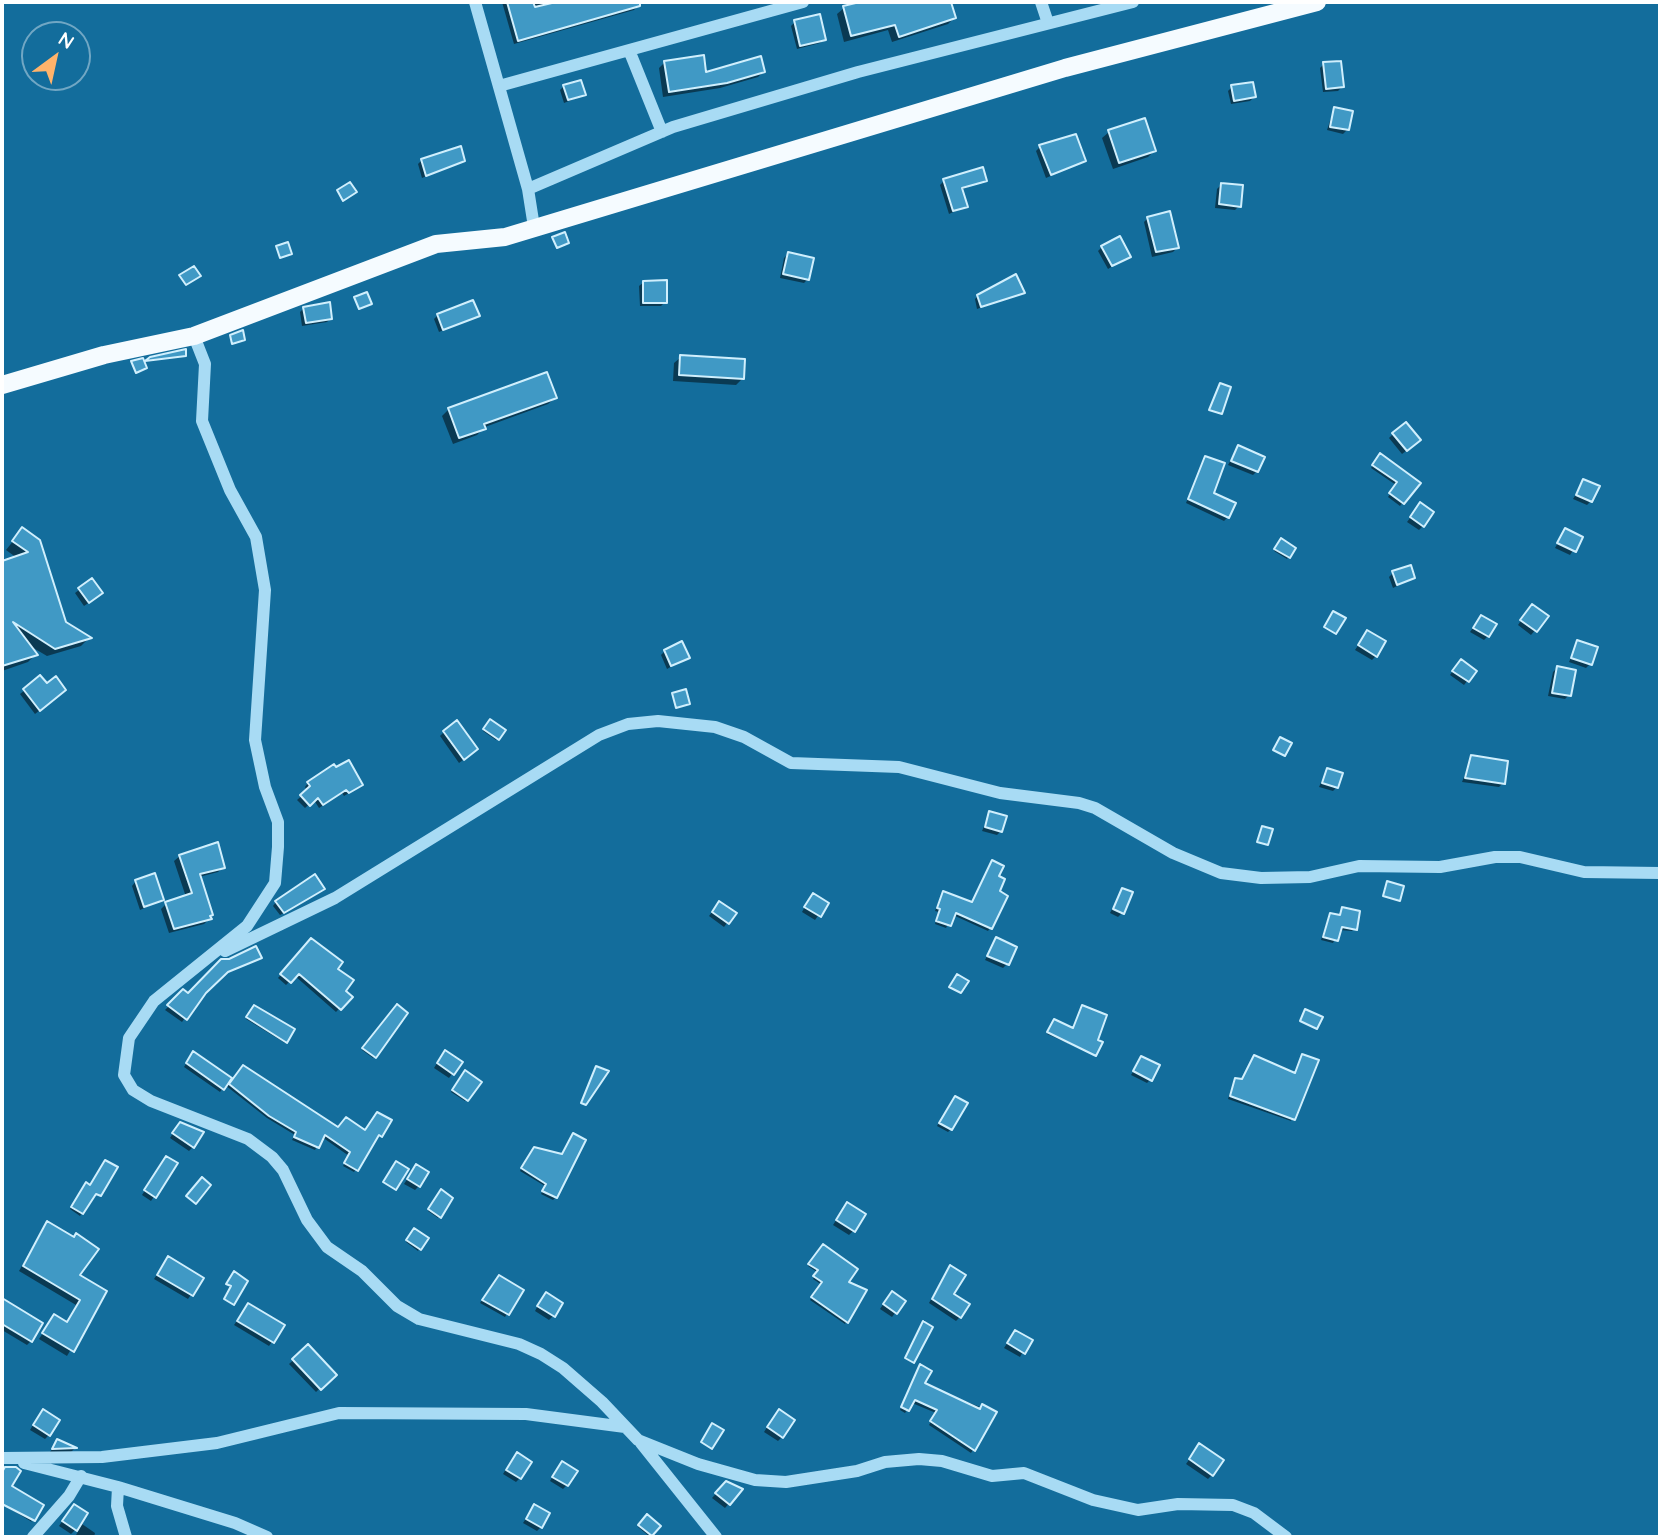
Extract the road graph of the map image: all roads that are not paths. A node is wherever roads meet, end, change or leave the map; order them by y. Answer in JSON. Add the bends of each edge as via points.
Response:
{"nodes":[{"id":1,"x":475,"y":2,"type":"edge"},
{"id":2,"x":803,"y":2,"type":"edge"},
{"id":3,"x":1041,"y":2,"type":"edge"},
{"id":4,"x":1133,"y":2,"type":"edge"},
{"id":5,"x":1317,"y":2,"type":"edge"},
{"id":6,"x":1048,"y":23,"type":"junction"},
{"id":7,"x":629,"y":50,"type":"junction"},
{"id":8,"x":499,"y":86,"type":"junction"},
{"id":9,"x":662,"y":132,"type":"junction"},
{"id":10,"x":528,"y":189,"type":"junction"},
{"id":11,"x":534,"y":227,"type":"junction"},
{"id":12,"x":194,"y":336,"type":"junction"},
{"id":13,"x":2,"y":385,"type":"edge"},
{"id":14,"x":1660,"y":873,"type":"edge"},
{"id":15,"x":208,"y":958,"type":"junction"},
{"id":16,"x":625,"y":1427,"type":"junction"},
{"id":17,"x":638,"y":1440,"type":"junction"},
{"id":18,"x":3,"y":1458,"type":"edge"},
{"id":19,"x":81,"y":1476,"type":"junction"},
{"id":20,"x":118,"y":1487,"type":"junction"},
{"id":21,"x":33,"y":1537,"type":"edge"},
{"id":22,"x":126,"y":1537,"type":"edge"},
{"id":23,"x":267,"y":1537,"type":"edge"},
{"id":24,"x":716,"y":1537,"type":"edge"},
{"id":25,"x":1286,"y":1537,"type":"edge"}],
"edges":[{"from":1,"to":8,"type":"street"},
{"from":2,"to":7,"type":"street"},
{"from":3,"to":6,"type":"street"},
{"from":4,"to":6,"type":"street"},
{"from":5,"to":11,"type":"main road","via":[[1065,68]]},
{"from":6,"to":9,"type":"street","via":[[858,72]]},
{"from":7,"to":8,"type":"street"},
{"from":7,"to":9,"type":"street"},
{"from":8,"to":10,"type":"street"},
{"from":9,"to":10,"type":"street"},
{"from":10,"to":11,"type":"street"},
{"from":11,"to":12,"type":"main road","via":[[505,237],[436,244]]},
{"from":12,"to":13,"type":"main road","via":[[104,355]]},
{"from":12,"to":15,"type":"street","via":[[205,364],[202,421],[230,490],[256,537],[265,590],[255,740],[278,822],[275,883],[247,926]]},
{"from":14,"to":15,"type":"street","via":[[1584,872],[1507,857],[1473,858],[1440,867],[1359,866],[1310,877],[1221,873],[1079,803],[1000,793],[899,767],[790,763],[744,737],[715,727],[658,721],[628,724],[599,735],[335,898]]},
{"from":15,"to":16,"type":"street","via":[[154,1001],[129,1038],[124,1075],[134,1090],[150,1101],[248,1139],[272,1157],[327,1247],[362,1271],[397,1306],[419,1319],[519,1344],[541,1354],[583,1385]]},
{"from":16,"to":17,"type":"street"},
{"from":16,"to":18,"type":"street","via":[[526,1414],[339,1413],[217,1443],[102,1457]]},
{"from":17,"to":24,"type":"street"},
{"from":17,"to":25,"type":"street","via":[[755,1480],[786,1482],[919,1459],[992,1476],[1024,1473],[1093,1500],[1138,1510],[1178,1504],[1233,1505],[1254,1513]]},
{"from":18,"to":19,"type":"street"},
{"from":19,"to":20,"type":"street"},
{"from":19,"to":21,"type":"street"},
{"from":20,"to":22,"type":"street","via":[[117,1506]]},
{"from":20,"to":23,"type":"street"}]}
